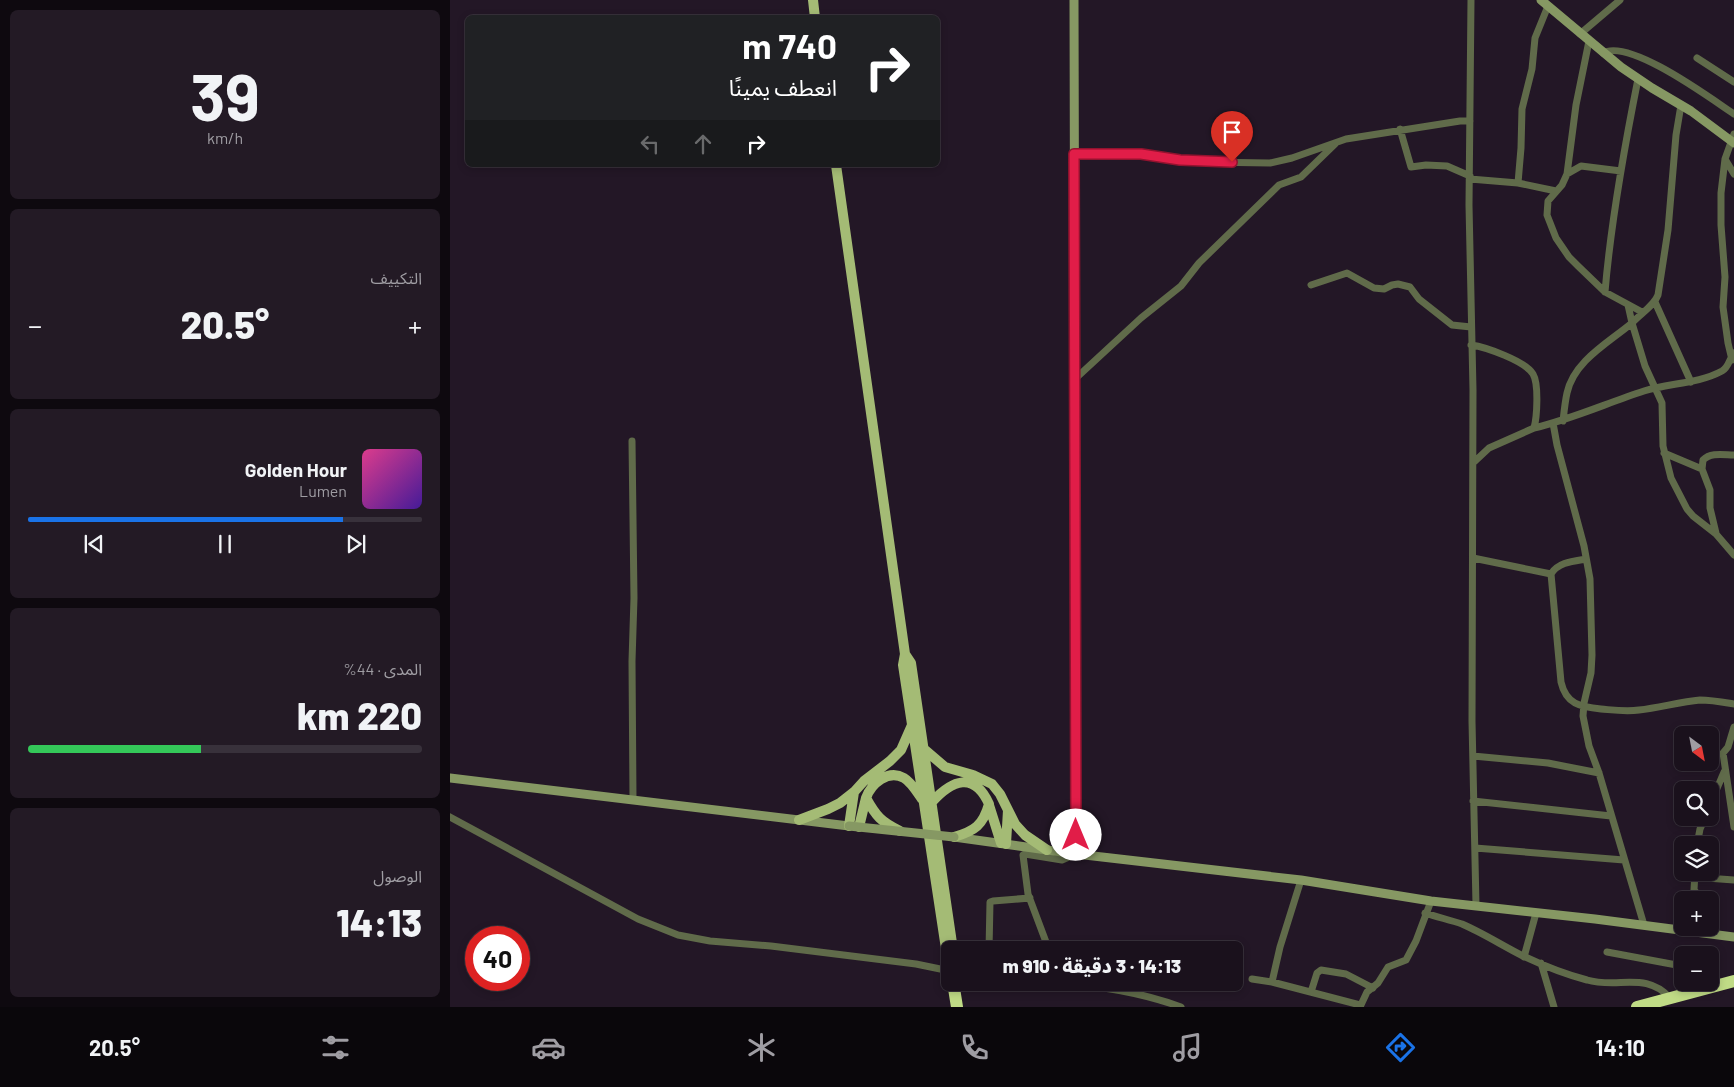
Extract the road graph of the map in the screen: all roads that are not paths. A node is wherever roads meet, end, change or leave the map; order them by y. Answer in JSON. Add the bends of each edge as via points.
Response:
{"nodes":[{"id":1,"x":813,"y":0,"type":"edge"},
{"id":2,"x":1074,"y":0,"type":"edge"},
{"id":3,"x":1471,"y":0,"type":"edge"},
{"id":4,"x":1612,"y":0,"type":"edge"},
{"id":5,"x":1620,"y":0,"type":"edge"},
{"id":6,"x":1544,"y":3,"type":"edge"},
{"id":7,"x":1608,"y":10,"type":"junction"},
{"id":8,"x":815,"y":15,"type":"edge"},
{"id":9,"x":1580,"y":34,"type":"junction"},
{"id":10,"x":1589,"y":41,"type":"junction"},
{"id":11,"x":1603,"y":52,"type":"junction"},
{"id":12,"x":1697,"y":58,"type":"dead end"},
{"id":13,"x":1638,"y":79,"type":"junction"},
{"id":14,"x":1734,"y":82,"type":"edge"},
{"id":15,"x":1681,"y":105,"type":"junction"},
{"id":16,"x":1734,"y":114,"type":"edge"},
{"id":17,"x":1470,"y":121,"type":"junction"},
{"id":18,"x":1400,"y":129,"type":"junction"},
{"id":19,"x":1733,"y":139,"type":"edge"},
{"id":20,"x":1338,"y":142,"type":"junction"},
{"id":21,"x":1074,"y":154,"type":"junction"},
{"id":22,"x":1725,"y":159,"type":"junction"},
{"id":23,"x":836,"y":167,"type":"edge"},
{"id":24,"x":1621,"y":171,"type":"junction"},
{"id":25,"x":1567,"y":174,"type":"junction"},
{"id":26,"x":1734,"y":174,"type":"edge"},
{"id":27,"x":1470,"y":177,"type":"junction"},
{"id":28,"x":1518,"y":183,"type":"junction"},
{"id":29,"x":1556,"y":191,"type":"junction"},
{"id":30,"x":1311,"y":285,"type":"dead end"},
{"id":31,"x":1605,"y":292,"type":"junction"},
{"id":32,"x":1655,"y":302,"type":"junction"},
{"id":33,"x":1628,"y":305,"type":"junction"},
{"id":34,"x":1642,"y":312,"type":"junction"},
{"id":35,"x":1632,"y":323,"type":"junction"},
{"id":36,"x":1470,"y":327,"type":"junction"},
{"id":37,"x":1471,"y":345,"type":"junction"},
{"id":38,"x":1733,"y":357,"type":"edge"},
{"id":39,"x":1075,"y":379,"type":"junction"},
{"id":40,"x":1691,"y":382,"type":"junction"},
{"id":41,"x":1656,"y":389,"type":"junction"},
{"id":42,"x":1563,"y":421,"type":"junction"},
{"id":43,"x":1553,"y":423,"type":"junction"},
{"id":44,"x":1534,"y":428,"type":"junction"},
{"id":45,"x":632,"y":441,"type":"dead end"},
{"id":46,"x":1664,"y":452,"type":"junction"},
{"id":47,"x":1734,"y":455,"type":"edge"},
{"id":48,"x":1473,"y":463,"type":"junction"},
{"id":49,"x":1702,"y":469,"type":"junction"},
{"id":50,"x":1716,"y":534,"type":"junction"},
{"id":51,"x":1734,"y":555,"type":"edge"},
{"id":52,"x":1473,"y":558,"type":"junction"},
{"id":53,"x":1586,"y":559,"type":"junction"},
{"id":54,"x":1551,"y":574,"type":"junction"},
{"id":55,"x":905,"y":654,"type":"junction"},
{"id":56,"x":1734,"y":704,"type":"edge"},
{"id":57,"x":1584,"y":708,"type":"junction"},
{"id":58,"x":913,"y":724,"type":"junction"},
{"id":59,"x":1734,"y":727,"type":"edge"},
{"id":60,"x":1731,"y":746,"type":"edge"},
{"id":61,"x":924,"y":749,"type":"junction"},
{"id":62,"x":1472,"y":756,"type":"junction"},
{"id":63,"x":1724,"y":771,"type":"junction"},
{"id":64,"x":1599,"y":773,"type":"junction"},
{"id":65,"x":450,"y":778,"type":"edge"},
{"id":66,"x":1719,"y":783,"type":"edge"},
{"id":67,"x":854,"y":792,"type":"junction"},
{"id":68,"x":866,"y":798,"type":"junction"},
{"id":69,"x":633,"y":799,"type":"junction"},
{"id":70,"x":1473,"y":801,"type":"junction"},
{"id":71,"x":928,"y":802,"type":"junction"},
{"id":72,"x":989,"y":804,"type":"junction"},
{"id":73,"x":1732,"y":805,"type":"edge"},
{"id":74,"x":1008,"y":810,"type":"junction"},
{"id":75,"x":1611,"y":816,"type":"junction"},
{"id":76,"x":450,"y":818,"type":"edge"},
{"id":77,"x":799,"y":820,"type":"junction"},
{"id":78,"x":854,"y":826,"type":"junction"},
{"id":79,"x":1734,"y":827,"type":"edge"},
{"id":80,"x":901,"y":832,"type":"junction"},
{"id":81,"x":954,"y":838,"type":"junction"},
{"id":82,"x":1003,"y":844,"type":"junction"},
{"id":83,"x":1475,"y":848,"type":"junction"},
{"id":84,"x":1047,"y":850,"type":"junction"},
{"id":85,"x":1076,"y":854,"type":"junction"},
{"id":86,"x":1624,"y":860,"type":"junction"},
{"id":87,"x":1719,"y":878,"type":"edge"},
{"id":88,"x":1301,"y":880,"type":"junction"},
{"id":89,"x":1734,"y":880,"type":"edge"},
{"id":90,"x":1030,"y":898,"type":"junction"},
{"id":91,"x":1431,"y":901,"type":"junction"},
{"id":92,"x":1476,"y":905,"type":"junction"},
{"id":93,"x":1536,"y":912,"type":"junction"},
{"id":94,"x":1426,"y":913,"type":"junction"},
{"id":95,"x":1644,"y":925,"type":"junction"},
{"id":96,"x":1674,"y":929,"type":"edge"},
{"id":97,"x":1719,"y":934,"type":"edge"},
{"id":98,"x":1734,"y":937,"type":"edge"},
{"id":99,"x":946,"y":941,"type":"edge"},
{"id":100,"x":951,"y":941,"type":"edge"},
{"id":101,"x":989,"y":941,"type":"edge"},
{"id":102,"x":1046,"y":941,"type":"edge"},
{"id":103,"x":1607,"y":952,"type":"dead end"},
{"id":104,"x":1524,"y":957,"type":"junction"},
{"id":105,"x":1541,"y":963,"type":"junction"},
{"id":106,"x":1674,"y":965,"type":"edge"},
{"id":107,"x":941,"y":973,"type":"edge"},
{"id":108,"x":1252,"y":979,"type":"dead end"},
{"id":109,"x":1734,"y":981,"type":"edge"},
{"id":110,"x":1272,"y":982,"type":"junction"},
{"id":111,"x":1719,"y":983,"type":"edge"},
{"id":112,"x":1373,"y":988,"type":"junction"},
{"id":113,"x":1734,"y":989,"type":"edge"},
{"id":114,"x":951,"y":991,"type":"edge"},
{"id":115,"x":954,"y":991,"type":"edge"},
{"id":116,"x":1124,"y":991,"type":"edge"},
{"id":117,"x":1695,"y":991,"type":"edge"},
{"id":118,"x":1311,"y":992,"type":"junction"},
{"id":119,"x":1669,"y":1003,"type":"edge"},
{"id":120,"x":1360,"y":1006,"type":"edge"},
{"id":121,"x":952,"y":1007,"type":"edge"},
{"id":122,"x":957,"y":1007,"type":"edge"},
{"id":123,"x":1181,"y":1007,"type":"edge"},
{"id":124,"x":1554,"y":1007,"type":"edge"},
{"id":125,"x":1637,"y":1007,"type":"edge"}],
"edges":[{"from":1,"to":8,"type":"main road"},
{"from":2,"to":21,"type":"street"},
{"from":3,"to":17,"type":"street"},
{"from":4,"to":7,"type":"street"},
{"from":5,"to":7,"type":"street"},
{"from":6,"to":9,"type":"street"},
{"from":6,"to":28,"type":"street","via":[[1522,109]]},
{"from":7,"to":9,"type":"street"},
{"from":9,"to":10,"type":"street"},
{"from":10,"to":11,"type":"street"},
{"from":10,"to":25,"type":"street"},
{"from":11,"to":13,"type":"street"},
{"from":11,"to":16,"type":"street","via":[[1622,51],[1663,67]]},
{"from":12,"to":14,"type":"street"},
{"from":13,"to":15,"type":"street"},
{"from":13,"to":24,"type":"street"},
{"from":15,"to":19,"type":"street"},
{"from":15,"to":32,"type":"street","via":[[1668,230]]},
{"from":17,"to":18,"type":"street"},
{"from":17,"to":27,"type":"street"},
{"from":18,"to":20,"type":"street"},
{"from":18,"to":27,"type":"street","via":[[1411,167],[1447,166]]},
{"from":19,"to":22,"type":"street"},
{"from":20,"to":21,"type":"street","via":[[1270,163],[1195,162],[1141,154]]},
{"from":20,"to":39,"type":"street","via":[[1302,177],[1279,185],[1198,263],[1181,286]]},
{"from":21,"to":39,"type":"street"},
{"from":22,"to":26,"type":"street"},
{"from":22,"to":38,"type":"street","via":[[1721,225],[1725,277],[1723,307]]},
{"from":23,"to":55,"type":"main road"},
{"from":24,"to":25,"type":"street","via":[[1580,166]]},
{"from":24,"to":31,"type":"street"},
{"from":25,"to":29,"type":"street"},
{"from":27,"to":28,"type":"street"},
{"from":27,"to":36,"type":"street"},
{"from":28,"to":29,"type":"street"},
{"from":29,"to":31,"type":"street","via":[[1547,205],[1551,228],[1569,257]]},
{"from":30,"to":36,"type":"street","via":[[1347,273],[1374,288],[1404,285],[1413,289],[1419,300],[1452,325]]},
{"from":31,"to":33,"type":"street"},
{"from":32,"to":34,"type":"street"},
{"from":32,"to":40,"type":"street"},
{"from":33,"to":34,"type":"street"},
{"from":33,"to":35,"type":"street"},
{"from":34,"to":35,"type":"street"},
{"from":35,"to":41,"type":"street"},
{"from":35,"to":42,"type":"street","via":[[1590,356],[1578,370],[1567,393]]},
{"from":36,"to":37,"type":"street"},
{"from":37,"to":44,"type":"street","via":[[1492,349],[1533,374]]},
{"from":37,"to":48,"type":"street"},
{"from":38,"to":40,"type":"street","via":[[1721,372]]},
{"from":39,"to":85,"type":"street"},
{"from":40,"to":41,"type":"street"},
{"from":41,"to":42,"type":"street"},
{"from":41,"to":46,"type":"street","via":[[1663,410]]},
{"from":42,"to":43,"type":"street"},
{"from":43,"to":44,"type":"street"},
{"from":43,"to":53,"type":"street"},
{"from":44,"to":48,"type":"street","via":[[1489,448]]},
{"from":45,"to":69,"type":"street"},
{"from":46,"to":49,"type":"street"},
{"from":46,"to":50,"type":"street","via":[[1671,478],[1686,508]]},
{"from":47,"to":49,"type":"street","via":[[1708,455],[1703,460]]},
{"from":48,"to":52,"type":"street"},
{"from":49,"to":50,"type":"street","via":[[1709,484],[1711,518]]},
{"from":50,"to":51,"type":"street"},
{"from":52,"to":54,"type":"street"},
{"from":52,"to":62,"type":"street"},
{"from":53,"to":54,"type":"street","via":[[1559,565]]},
{"from":53,"to":57,"type":"street","via":[[1591,594],[1592,655]]},
{"from":54,"to":57,"type":"street","via":[[1562,689],[1570,700]]},
{"from":55,"to":58,"type":"main road","via":[[903,665]]},
{"from":55,"to":61,"type":"main road","via":[[911,663]]},
{"from":56,"to":57,"type":"street","via":[[1699,700],[1638,710]]},
{"from":57,"to":64,"type":"street","via":[[1589,746]]},
{"from":58,"to":67,"type":"main road","via":[[901,750]]},
{"from":58,"to":71,"type":"main road"},
{"from":59,"to":60,"type":"street"},
{"from":60,"to":63,"type":"street","via":[[1722,753]]},
{"from":61,"to":71,"type":"main road"},
{"from":61,"to":74,"type":"main road","via":[[945,767],[992,784]]},
{"from":62,"to":64,"type":"street","via":[[1540,762]]},
{"from":62,"to":70,"type":"street"},
{"from":63,"to":66,"type":"street"},
{"from":63,"to":73,"type":"street"},
{"from":64,"to":75,"type":"street"},
{"from":65,"to":69,"type":"street"},
{"from":67,"to":77,"type":"main road","via":[[828,810]]},
{"from":67,"to":78,"type":"main road"},
{"from":68,"to":71,"type":"main road","via":[[873,785],[885,777],[896,775],[908,781]]},
{"from":68,"to":78,"type":"main road"},
{"from":68,"to":80,"type":"main road","via":[[883,823]]},
{"from":69,"to":77,"type":"street"},
{"from":70,"to":75,"type":"street"},
{"from":70,"to":83,"type":"street"},
{"from":71,"to":72,"type":"main road","via":[[945,788],[967,782],[981,791]]},
{"from":71,"to":99,"type":"main road"},
{"from":71,"to":100,"type":"main road"},
{"from":72,"to":81,"type":"main road","via":[[986,816],[978,826]]},
{"from":72,"to":82,"type":"main road"},
{"from":73,"to":79,"type":"street"},
{"from":74,"to":82,"type":"main road"},
{"from":74,"to":84,"type":"main road","via":[[1015,824]]},
{"from":75,"to":86,"type":"street"},
{"from":76,"to":107,"type":"street","via":[[638,919],[678,935],[916,964]]},
{"from":77,"to":78,"type":"street"},
{"from":78,"to":80,"type":"street","bridge":true},
{"from":80,"to":81,"type":"street","bridge":true},
{"from":81,"to":82,"type":"street"},
{"from":82,"to":84,"type":"street"},
{"from":83,"to":86,"type":"street"},
{"from":83,"to":92,"type":"street"},
{"from":84,"to":85,"type":"street"},
{"from":85,"to":88,"type":"street"},
{"from":85,"to":90,"type":"street","via":[[1062,860],[1024,854]]},
{"from":86,"to":95,"type":"street"},
{"from":87,"to":89,"type":"street"},
{"from":88,"to":91,"type":"street"},
{"from":88,"to":110,"type":"street"},
{"from":90,"to":101,"type":"street","via":[[990,902]]},
{"from":90,"to":102,"type":"street"},
{"from":91,"to":92,"type":"street"},
{"from":91,"to":94,"type":"street"},
{"from":92,"to":93,"type":"street"},
{"from":93,"to":95,"type":"street"},
{"from":93,"to":104,"type":"street"},
{"from":94,"to":104,"type":"street","via":[[1461,924]]},
{"from":94,"to":112,"type":"street","via":[[1406,960],[1388,967]]},
{"from":95,"to":96,"type":"street"},
{"from":97,"to":98,"type":"street"},
{"from":103,"to":106,"type":"street"},
{"from":104,"to":105,"type":"street"},
{"from":105,"to":119,"type":"street","via":[[1596,982],[1652,984],[1660,988]]},
{"from":105,"to":124,"type":"street"},
{"from":108,"to":110,"type":"street"},
{"from":109,"to":111,"type":"highway"},
{"from":110,"to":118,"type":"street"},
{"from":112,"to":118,"type":"street","via":[[1346,974],[1321,970],[1317,972]]},
{"from":112,"to":120,"type":"street","via":[[1367,992]]},
{"from":113,"to":119,"type":"highway"},
{"from":114,"to":121,"type":"highway"},
{"from":115,"to":122,"type":"highway"},
{"from":116,"to":123,"type":"street"},
{"from":117,"to":119,"type":"highway"},
{"from":118,"to":120,"type":"street"},
{"from":119,"to":125,"type":"highway"}]}
